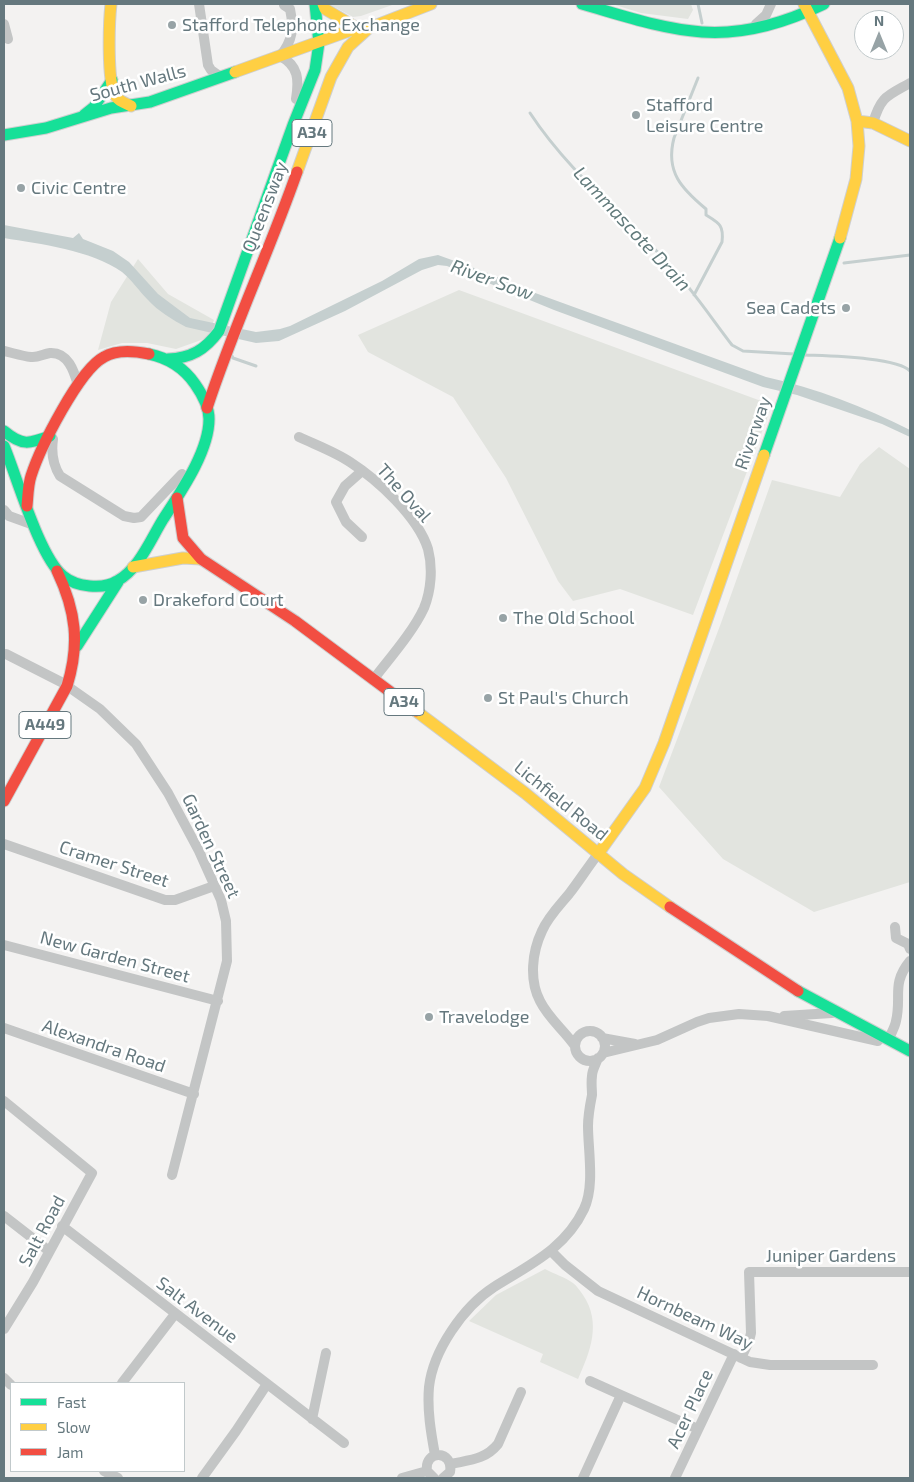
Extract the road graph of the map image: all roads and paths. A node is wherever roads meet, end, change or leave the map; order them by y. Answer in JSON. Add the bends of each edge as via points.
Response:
{"nodes":[{"id":1,"x":111,"y":4,"type":"edge"},
{"id":2,"x":199,"y":4,"type":"edge"},
{"id":3,"x":285,"y":4,"type":"edge"},
{"id":4,"x":315,"y":4,"type":"edge"},
{"id":5,"x":323,"y":4,"type":"edge"},
{"id":6,"x":431,"y":4,"type":"edge"},
{"id":7,"x":582,"y":4,"type":"edge"},
{"id":8,"x":771,"y":4,"type":"edge"},
{"id":9,"x":824,"y":4,"type":"edge"},
{"id":10,"x":806,"y":8,"type":"edge"},
{"id":11,"x":4,"y":24,"type":"edge"},
{"id":12,"x":363,"y":28,"type":"junction"},
{"id":13,"x":752,"y":28,"type":"junction"},
{"id":14,"x":8,"y":39,"type":"dead end"},
{"id":15,"x":319,"y":43,"type":"junction"},
{"id":16,"x":280,"y":56,"type":"junction"},
{"id":17,"x":221,"y":77,"type":"junction"},
{"id":18,"x":112,"y":80,"type":"junction"},
{"id":19,"x":910,"y":83,"type":"edge"},
{"id":20,"x":131,"y":106,"type":"junction"},
{"id":21,"x":81,"y":117,"type":"junction"},
{"id":22,"x":857,"y":121,"type":"junction"},
{"id":23,"x":873,"y":123,"type":"junction"},
{"id":24,"x":293,"y":125,"type":"junction"},
{"id":25,"x":4,"y":135,"type":"edge"},
{"id":26,"x":910,"y":141,"type":"edge"},
{"id":27,"x":4,"y":351,"type":"edge"},
{"id":28,"x":168,"y":359,"type":"junction"},
{"id":29,"x":78,"y":386,"type":"junction"},
{"id":30,"x":208,"y":408,"type":"junction"},
{"id":31,"x":4,"y":430,"type":"edge"},
{"id":32,"x":52,"y":432,"type":"junction"},
{"id":33,"x":299,"y":437,"type":"dead end"},
{"id":34,"x":4,"y":446,"type":"edge"},
{"id":35,"x":200,"y":452,"type":"junction"},
{"id":36,"x":12,"y":466,"type":"junction"},
{"id":37,"x":362,"y":471,"type":"junction"},
{"id":38,"x":4,"y":480,"type":"edge"},
{"id":39,"x":177,"y":498,"type":"junction"},
{"id":40,"x":27,"y":506,"type":"junction"},
{"id":41,"x":4,"y":510,"type":"edge"},
{"id":42,"x":34,"y":526,"type":"junction"},
{"id":43,"x":362,"y":537,"type":"dead end"},
{"id":44,"x":202,"y":560,"type":"junction"},
{"id":45,"x":55,"y":565,"type":"junction"},
{"id":46,"x":133,"y":567,"type":"junction"},
{"id":47,"x":118,"y":582,"type":"junction"},
{"id":48,"x":76,"y":646,"type":"junction"},
{"id":49,"x":6,"y":654,"type":"dead end"},
{"id":50,"x":374,"y":680,"type":"junction"},
{"id":51,"x":67,"y":686,"type":"junction"},
{"id":52,"x":4,"y":801,"type":"edge"},
{"id":53,"x":4,"y":844,"type":"edge"},
{"id":54,"x":598,"y":854,"type":"junction"},
{"id":55,"x":214,"y":886,"type":"junction"},
{"id":56,"x":895,"y":927,"type":"dead end"},
{"id":57,"x":4,"y":945,"type":"edge"},
{"id":58,"x":910,"y":949,"type":"edge"},
{"id":59,"x":910,"y":961,"type":"edge"},
{"id":60,"x":218,"y":1001,"type":"junction"},
{"id":61,"x":836,"y":1013,"type":"junction"},
{"id":62,"x":768,"y":1016,"type":"junction"},
{"id":63,"x":4,"y":1028,"type":"edge"},
{"id":64,"x":566,"y":1033,"type":"junction"},
{"id":65,"x":582,"y":1033,"type":"junction"},
{"id":66,"x":602,"y":1038,"type":"junction"},
{"id":67,"x":889,"y":1039,"type":"junction"},
{"id":68,"x":641,"y":1045,"type":"junction"},
{"id":69,"x":575,"y":1046,"type":"junction"},
{"id":70,"x":906,"y":1048,"type":"edge"},
{"id":71,"x":600,"y":1055,"type":"junction"},
{"id":72,"x":584,"y":1059,"type":"junction"},
{"id":73,"x":592,"y":1075,"type":"junction"},
{"id":74,"x":194,"y":1094,"type":"junction"},
{"id":75,"x":4,"y":1101,"type":"edge"},
{"id":76,"x":172,"y":1175,"type":"dead end"},
{"id":77,"x":4,"y":1216,"type":"edge"},
{"id":78,"x":62,"y":1226,"type":"junction"},
{"id":79,"x":551,"y":1250,"type":"junction"},
{"id":80,"x":49,"y":1251,"type":"junction"},
{"id":81,"x":910,"y":1272,"type":"edge"},
{"id":82,"x":175,"y":1314,"type":"junction"},
{"id":83,"x":5,"y":1324,"type":"edge"},
{"id":84,"x":326,"y":1353,"type":"dead end"},
{"id":85,"x":737,"y":1356,"type":"junction"},
{"id":86,"x":873,"y":1365,"type":"dead end"},
{"id":87,"x":590,"y":1381,"type":"dead end"},
{"id":88,"x":123,"y":1382,"type":"edge"},
{"id":89,"x":267,"y":1384,"type":"junction"},
{"id":90,"x":521,"y":1392,"type":"dead end"},
{"id":91,"x":621,"y":1395,"type":"junction"},
{"id":92,"x":312,"y":1419,"type":"junction"},
{"id":93,"x":698,"y":1429,"type":"junction"},
{"id":94,"x":344,"y":1443,"type":"dead end"},
{"id":95,"x":435,"y":1455,"type":"junction"},
{"id":96,"x":451,"y":1464,"type":"junction"},
{"id":97,"x":106,"y":1472,"type":"edge"},
{"id":98,"x":431,"y":1475,"type":"edge"},
{"id":99,"x":118,"y":1478,"type":"edge"},
{"id":100,"x":202,"y":1478,"type":"edge"},
{"id":101,"x":402,"y":1478,"type":"edge"},
{"id":102,"x":443,"y":1478,"type":"edge"},
{"id":103,"x":583,"y":1478,"type":"edge"},
{"id":104,"x":675,"y":1478,"type":"edge"}],
"edges":[{"from":1,"to":18,"type":"main road"},
{"from":2,"to":17,"type":"street","via":[[208,65]]},
{"from":3,"to":16,"type":"street","via":[[290,9],[293,23],[286,49]]},
{"from":4,"to":15,"type":"main road","name":"Queensway","number":"A34"},
{"from":5,"to":12,"type":"main road","via":[[335,16]]},
{"from":6,"to":12,"type":"main road","name":"Queensway"},
{"from":7,"to":13,"type":"main road","via":[[671,28],[704,32]]},
{"from":8,"to":13,"type":"street","via":[[766,15]]},
{"from":9,"to":10,"type":"main road"},
{"from":10,"to":13,"type":"main road","via":[[780,22]]},
{"from":10,"to":22,"type":"main road","name":"Riverway","via":[[848,88]]},
{"from":11,"to":14,"type":"street"},
{"from":12,"to":15,"type":"main road","name":"South Walls"},
{"from":12,"to":30,"type":"main road","name":"Queensway","number":"A34","via":[[331,77],[283,212],[225,354]]},
{"from":15,"to":16,"type":"main road","name":"South Walls"},
{"from":15,"to":24,"type":"main road","name":"Queensway","number":"A34","via":[[315,70]]},
{"from":16,"to":17,"type":"main road","name":"South Walls"},
{"from":16,"to":24,"type":"street","via":[[295,69],[299,81]]},
{"from":17,"to":20,"type":"main road","name":"South Walls"},
{"from":18,"to":20,"type":"main road","via":[[116,94]]},
{"from":18,"to":21,"type":"main road","via":[[94,107]]},
{"from":19,"to":23,"type":"street","via":[[886,96]]},
{"from":20,"to":21,"type":"main road","name":"South Walls"},
{"from":21,"to":25,"type":"main road","name":"South Walls","via":[[46,128]]},
{"from":22,"to":23,"type":"main road"},
{"from":22,"to":54,"type":"main road","name":"Riverway","via":[[859,146],[854,192],[840,238],[652,773],[634,805]]},
{"from":23,"to":26,"type":"main road"},
{"from":24,"to":28,"type":"main road","name":"Queensway","number":"A34","via":[[219,331],[206,347],[184,359]]},
{"from":27,"to":29,"type":"street","via":[[32,357],[54,353],[62,356],[75,373]]},
{"from":28,"to":29,"type":"main road","via":[[142,352],[114,353],[101,358]]},
{"from":28,"to":30,"type":"main road","via":[[193,380]]},
{"from":29,"to":32,"type":"main road"},
{"from":30,"to":35,"type":"main road","via":[[208,425]]},
{"from":31,"to":32,"type":"main road","via":[[13,440],[32,444]]},
{"from":32,"to":35,"type":"street","via":[[53,460],[60,476],[124,516],[134,518],[141,517],[156,503]]},
{"from":32,"to":40,"type":"main road","via":[[38,457]]},
{"from":33,"to":37,"type":"street","name":"The Oval","via":[[349,461]]},
{"from":34,"to":36,"type":"main road"},
{"from":35,"to":39,"type":"main road"},
{"from":36,"to":38,"type":"street"},
{"from":36,"to":40,"type":"main road"},
{"from":37,"to":43,"type":"street","via":[[344,486],[336,502],[346,522]]},
{"from":37,"to":50,"type":"street","name":"The Oval","via":[[387,492],[420,532],[428,550],[431,573],[423,609]]},
{"from":39,"to":44,"type":"main road","name":"Lichfield Road","number":"A34","via":[[183,538]]},
{"from":39,"to":46,"type":"main road"},
{"from":40,"to":42,"type":"main road"},
{"from":41,"to":42,"type":"street","via":[[9,516]]},
{"from":42,"to":45,"type":"main road"},
{"from":44,"to":46,"type":"main road","via":[[182,558]]},
{"from":44,"to":50,"type":"main road","name":"Lichfield Road","number":"A34","via":[[294,621]]},
{"from":45,"to":47,"type":"main road","via":[[64,577],[76,583],[88,586]]},
{"from":45,"to":48,"type":"main road","number":"A449","via":[[70,600]]},
{"from":46,"to":47,"type":"main road"},
{"from":47,"to":48,"type":"main road","number":"A449"},
{"from":48,"to":51,"type":"main road","number":"A449"},
{"from":49,"to":51,"type":"street","name":"Garden Street"},
{"from":50,"to":54,"type":"main road","name":"Lichfield Road","number":"A34","via":[[526,793]]},
{"from":51,"to":52,"type":"main road","number":"A449"},
{"from":51,"to":55,"type":"street","name":"Garden Street","via":[[100,709],[136,744],[168,793]]},
{"from":53,"to":55,"type":"street","name":"Cramer Street","via":[[165,900],[175,900]]},
{"from":54,"to":61,"type":"main road","name":"Lichfield Road","number":"A34","via":[[708,933]]},
{"from":54,"to":64,"type":"street","via":[[542,930],[533,962],[535,989],[540,1001],[553,1021]]},
{"from":55,"to":60,"type":"street","name":"Garden Street","via":[[221,900],[228,940]]},
{"from":56,"to":58,"type":"street","via":[[896,938],[908,944]]},
{"from":57,"to":60,"type":"street","name":"New Garden Street"},
{"from":59,"to":67,"type":"street","via":[[902,972],[897,990],[896,1020]]},
{"from":60,"to":74,"type":"street","name":"Garden Street"},
{"from":61,"to":62,"type":"street"},
{"from":61,"to":67,"type":"main road","name":"Lichfield Road","number":"A34"},
{"from":62,"to":68,"type":"street","via":[[725,1014]]},
{"from":62,"to":70,"type":"street"},
{"from":63,"to":74,"type":"street","name":"Alexandra Road"},
{"from":64,"to":65,"type":"street"},
{"from":64,"to":69,"type":"street"},
{"from":65,"to":66,"type":"street","via":[[592,1031]]},
{"from":65,"to":69,"type":"street"},
{"from":66,"to":68,"type":"street"},
{"from":66,"to":71,"type":"street","via":[[604,1047]]},
{"from":67,"to":70,"type":"main road","name":"Lichfield Road","number":"A34"},
{"from":68,"to":71,"type":"street"},
{"from":69,"to":72,"type":"street","via":[[578,1056]]},
{"from":71,"to":72,"type":"street","via":[[593,1060]]},
{"from":71,"to":73,"type":"street"},
{"from":72,"to":73,"type":"street"},
{"from":73,"to":79,"type":"street","via":[[587,1202],[569,1232]]},
{"from":74,"to":76,"type":"street","name":"Garden Street"},
{"from":75,"to":78,"type":"street","name":"Salt Road","via":[[92,1173]]},
{"from":77,"to":80,"type":"street"},
{"from":78,"to":80,"type":"street","name":"Salt Road"},
{"from":78,"to":82,"type":"street","name":"Salt Avenue"},
{"from":79,"to":85,"type":"street","name":"Hornbeam Way","via":[[565,1266],[598,1292]]},
{"from":79,"to":95,"type":"street","via":[[479,1298],[445,1343],[430,1386],[429,1419]]},
{"from":80,"to":83,"type":"street","name":"Salt Road"},
{"from":81,"to":85,"type":"street","name":"Juniper Gardens","via":[[749,1272],[751,1333],[749,1342]]},
{"from":82,"to":88,"type":"street"},
{"from":82,"to":89,"type":"street","name":"Salt Avenue"},
{"from":84,"to":92,"type":"street"},
{"from":85,"to":86,"type":"street","name":"Hornbeam Way","via":[[770,1365]]},
{"from":85,"to":93,"type":"street","name":"Acer Place"},
{"from":87,"to":91,"type":"street"},
{"from":89,"to":92,"type":"street","name":"Salt Avenue"},
{"from":89,"to":100,"type":"street"},
{"from":90,"to":96,"type":"street","via":[[493,1450],[487,1456]]},
{"from":91,"to":93,"type":"street"},
{"from":91,"to":103,"type":"street"},
{"from":92,"to":94,"type":"street","name":"Salt Avenue"},
{"from":93,"to":104,"type":"street","name":"Acer Place"},
{"from":95,"to":96,"type":"street","via":[[443,1455]]},
{"from":95,"to":98,"type":"street","via":[[427,1463]]},
{"from":96,"to":102,"type":"street","via":[[450,1472]]},
{"from":97,"to":99,"type":"street"},
{"from":98,"to":101,"type":"street"}]}
